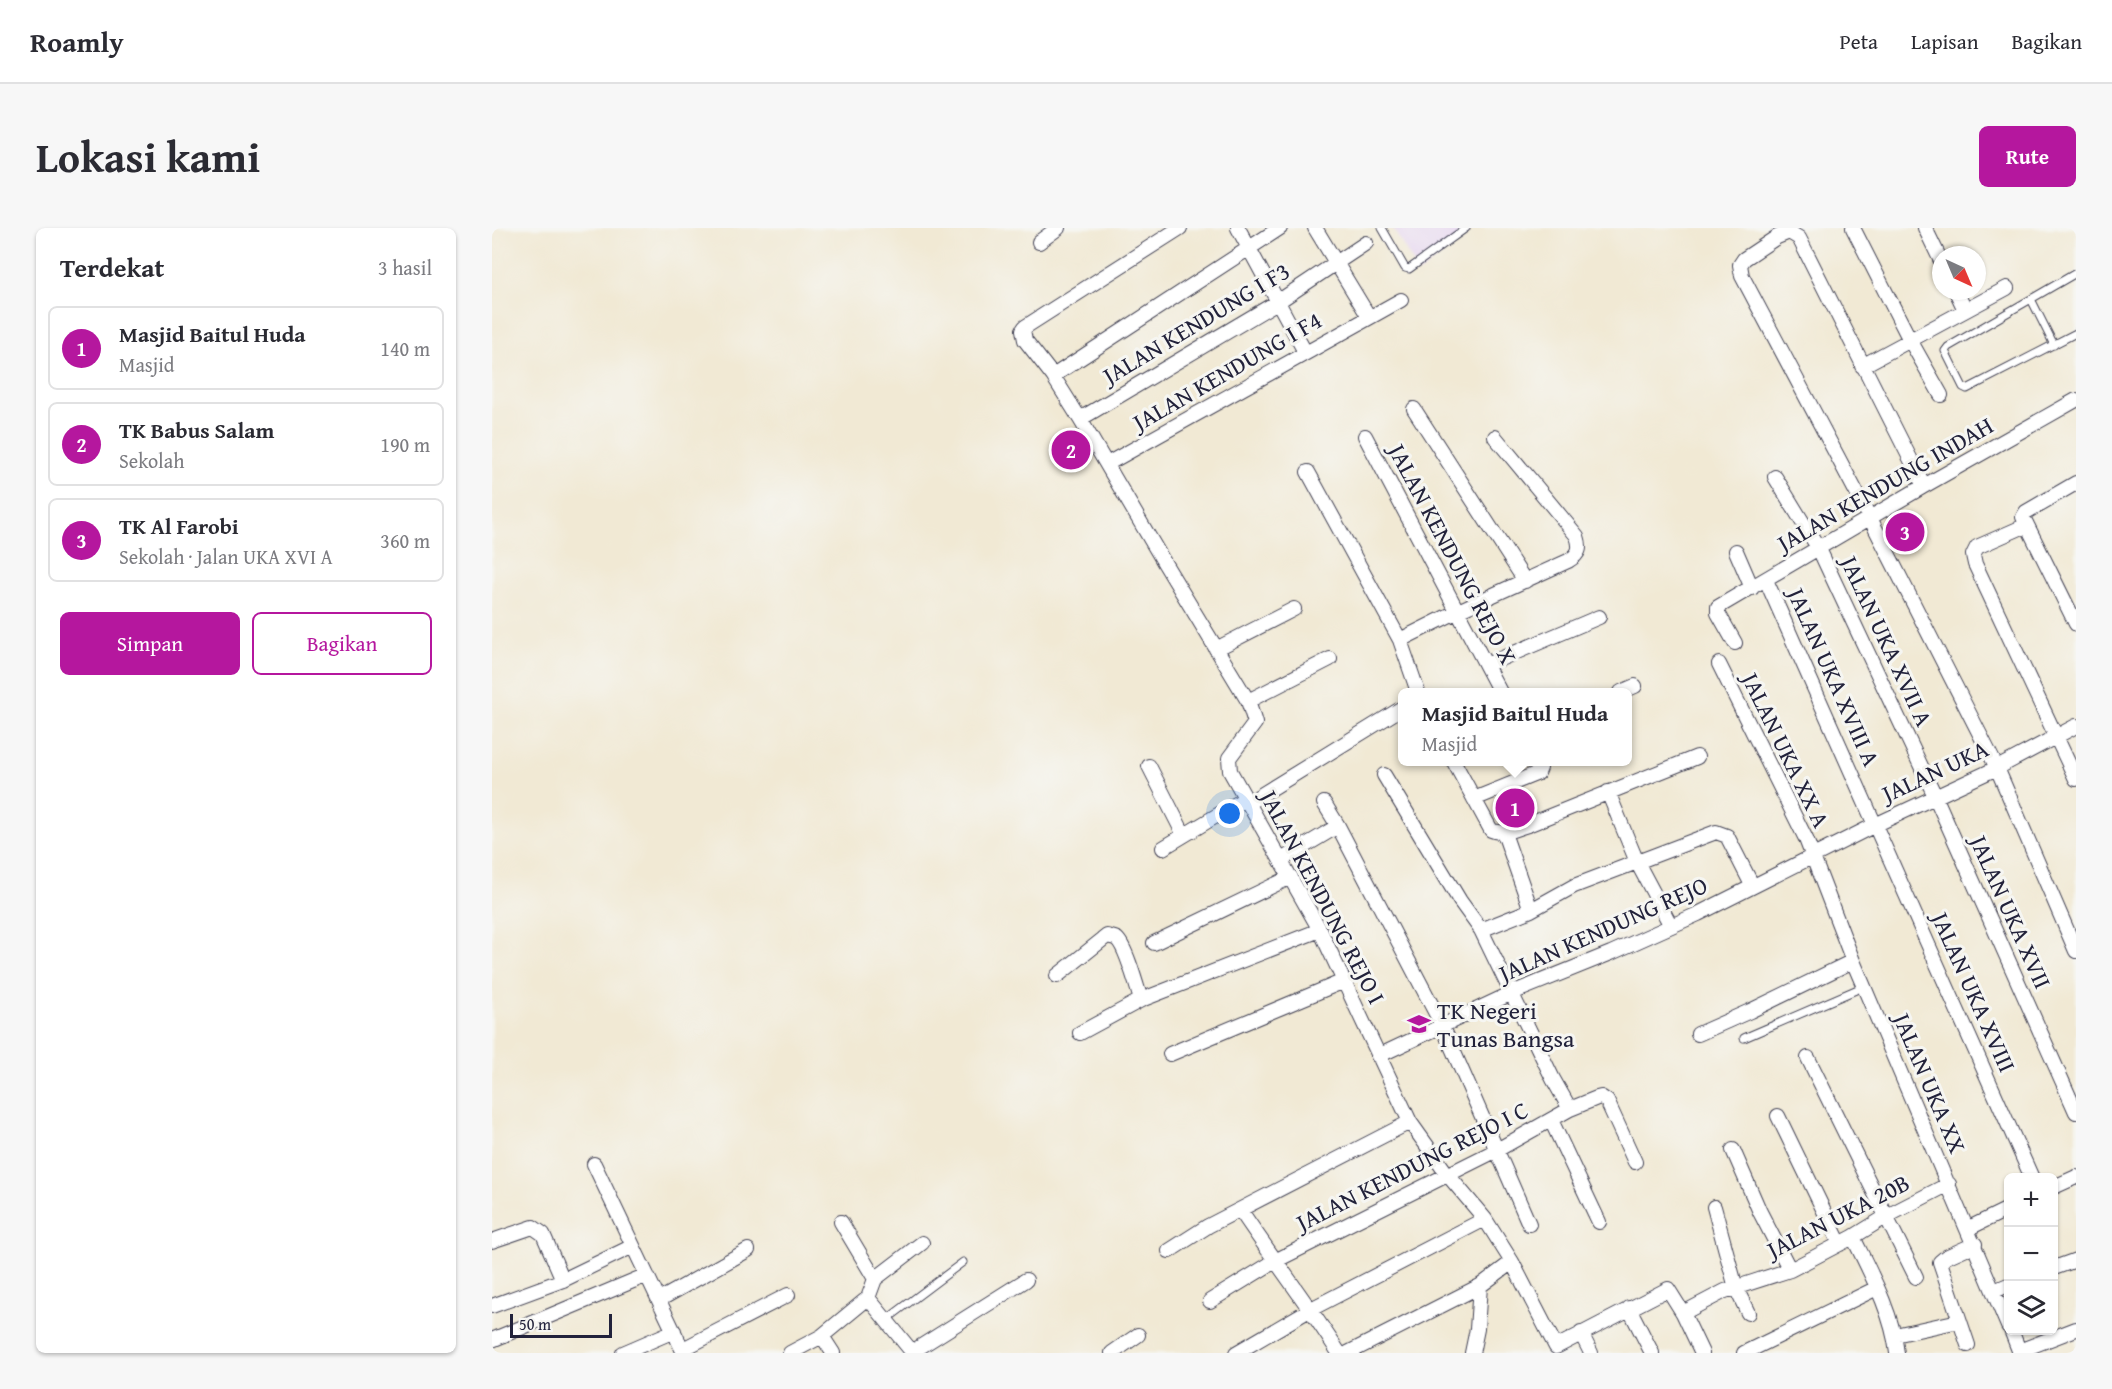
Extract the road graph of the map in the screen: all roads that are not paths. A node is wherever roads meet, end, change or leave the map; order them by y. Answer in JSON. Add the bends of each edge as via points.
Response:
{"nodes":[{"id":1,"x":1058,"y":228,"type":"edge"},
{"id":2,"x":1180,"y":228,"type":"edge"},
{"id":3,"x":1238,"y":228,"type":"edge"},
{"id":4,"x":1280,"y":228,"type":"edge"},
{"id":5,"x":1315,"y":228,"type":"edge"},
{"id":6,"x":1382,"y":228,"type":"edge"},
{"id":7,"x":1466,"y":228,"type":"edge"},
{"id":8,"x":1853,"y":228,"type":"edge"},
{"id":9,"x":1925,"y":228,"type":"edge"},
{"id":10,"x":1039,"y":242,"type":"dead end"},
{"id":11,"x":1366,"y":243,"type":"dead end"},
{"id":12,"x":1934,"y":246,"type":"edge"},
{"id":13,"x":1249,"y":247,"type":"junction"},
{"id":14,"x":1335,"y":265,"type":"junction"},
{"id":15,"x":2076,"y":273,"type":"edge"},
{"id":16,"x":2007,"y":288,"type":"dead end"},
{"id":17,"x":1401,"y":300,"type":"dead end"},
{"id":18,"x":1960,"y":300,"type":"edge"},
{"id":19,"x":2031,"y":300,"type":"junction"},
{"id":20,"x":1279,"y":302,"type":"junction"},
{"id":21,"x":1965,"y":310,"type":"junction"},
{"id":22,"x":1369,"y":317,"type":"junction"},
{"id":23,"x":2076,"y":333,"type":"edge"},
{"id":24,"x":1910,"y":340,"type":"junction"},
{"id":25,"x":2054,"y":345,"type":"junction"},
{"id":26,"x":1305,"y":352,"type":"junction"},
{"id":27,"x":1862,"y":366,"type":"junction"},
{"id":28,"x":1053,"y":376,"type":"junction"},
{"id":29,"x":1941,"y":395,"type":"dead end"},
{"id":30,"x":2076,"y":399,"type":"edge"},
{"id":31,"x":1414,"y":409,"type":"dead end"},
{"id":32,"x":1080,"y":419,"type":"junction"},
{"id":33,"x":1365,"y":436,"type":"dead end"},
{"id":34,"x":1495,"y":437,"type":"dead end"},
{"id":35,"x":1107,"y":464,"type":"junction"},
{"id":36,"x":1308,"y":472,"type":"dead end"},
{"id":37,"x":1775,"y":477,"type":"dead end"},
{"id":38,"x":2076,"y":483,"type":"edge"},
{"id":39,"x":1924,"y":486,"type":"junction"},
{"id":40,"x":1870,"y":518,"type":"junction"},
{"id":41,"x":2025,"y":521,"type":"junction"},
{"id":42,"x":1819,"y":549,"type":"junction"},
{"id":43,"x":1736,"y":551,"type":"dead end"},
{"id":44,"x":1766,"y":580,"type":"junction"},
{"id":45,"x":1525,"y":581,"type":"junction"},
{"id":46,"x":1752,"y":588,"type":"junction"},
{"id":47,"x":1294,"y":609,"type":"dead end"},
{"id":48,"x":1718,"y":609,"type":"joint"},
{"id":49,"x":1458,"y":611,"type":"junction"},
{"id":50,"x":1599,"y":617,"type":"dead end"},
{"id":51,"x":2076,"y":624,"type":"edge"},
{"id":52,"x":1400,"y":640,"type":"junction"},
{"id":53,"x":1734,"y":643,"type":"dead end"},
{"id":54,"x":1216,"y":649,"type":"junction"},
{"id":55,"x":1330,"y":660,"type":"dead end"},
{"id":56,"x":1719,"y":664,"type":"dead end"},
{"id":57,"x":1486,"y":665,"type":"junction"},
{"id":58,"x":1635,"y":686,"type":"dead end"},
{"id":59,"x":1416,"y":688,"type":"edge"},
{"id":60,"x":1498,"y":688,"type":"edge"},
{"id":61,"x":1631,"y":688,"type":"edge"},
{"id":62,"x":1248,"y":701,"type":"junction"},
{"id":63,"x":1398,"y":710,"type":"edge"},
{"id":64,"x":2076,"y":726,"type":"edge"},
{"id":65,"x":2056,"y":735,"type":"junction"},
{"id":66,"x":1697,"y":757,"type":"dead end"},
{"id":67,"x":1149,"y":766,"type":"dead end"},
{"id":68,"x":1456,"y":766,"type":"edge"},
{"id":69,"x":1539,"y":766,"type":"edge"},
{"id":70,"x":1997,"y":768,"type":"junction"},
{"id":71,"x":1384,"y":775,"type":"dead end"},
{"id":72,"x":2076,"y":779,"type":"edge"},
{"id":73,"x":1608,"y":792,"type":"junction"},
{"id":74,"x":1935,"y":796,"type":"junction"},
{"id":75,"x":1474,"y":799,"type":"junction"},
{"id":76,"x":1247,"y":800,"type":"junction"},
{"id":77,"x":1324,"y":803,"type":"dead end"},
{"id":78,"x":1338,"y":825,"type":"junction"},
{"id":79,"x":1875,"y":825,"type":"junction"},
{"id":80,"x":1504,"y":833,"type":"junction"},
{"id":81,"x":1184,"y":835,"type":"junction"},
{"id":82,"x":1164,"y":848,"type":"dead end"},
{"id":83,"x":1813,"y":857,"type":"junction"},
{"id":84,"x":1281,"y":860,"type":"junction"},
{"id":85,"x":1637,"y":862,"type":"junction"},
{"id":86,"x":1291,"y":877,"type":"junction"},
{"id":87,"x":1752,"y":885,"type":"junction"},
{"id":88,"x":1531,"y":910,"type":"junction"},
{"id":89,"x":1671,"y":926,"type":"junction"},
{"id":90,"x":1320,"y":930,"type":"junction"},
{"id":91,"x":1481,"y":930,"type":"junction"},
{"id":92,"x":1154,"y":943,"type":"dead end"},
{"id":93,"x":2076,"y":951,"type":"edge"},
{"id":94,"x":1853,"y":961,"type":"junction"},
{"id":95,"x":1057,"y":976,"type":"dead end"},
{"id":96,"x":1344,"y":981,"type":"junction"},
{"id":97,"x":1864,"y":986,"type":"junction"},
{"id":98,"x":1512,"y":993,"type":"junction"},
{"id":99,"x":1141,"y":1000,"type":"junction"},
{"id":100,"x":1442,"y":1024,"type":"junction"},
{"id":101,"x":1080,"y":1033,"type":"dead end"},
{"id":102,"x":1698,"y":1034,"type":"dead end"},
{"id":103,"x":1744,"y":1038,"type":"dead end"},
{"id":104,"x":1170,"y":1054,"type":"dead end"},
{"id":105,"x":1378,"y":1056,"type":"junction"},
{"id":106,"x":1808,"y":1058,"type":"dead end"},
{"id":107,"x":1570,"y":1109,"type":"junction"},
{"id":108,"x":2076,"y":1112,"type":"edge"},
{"id":109,"x":1778,"y":1116,"type":"dead end"},
{"id":110,"x":1551,"y":1120,"type":"junction"},
{"id":111,"x":1410,"y":1122,"type":"junction"},
{"id":112,"x":1497,"y":1150,"type":"junction"},
{"id":113,"x":1733,"y":1150,"type":"dead end"},
{"id":114,"x":1635,"y":1162,"type":"dead end"},
{"id":115,"x":594,"y":1164,"type":"dead end"},
{"id":116,"x":2029,"y":1173,"type":"edge"},
{"id":117,"x":1447,"y":1174,"type":"junction"},
{"id":118,"x":2076,"y":1177,"type":"edge"},
{"id":119,"x":1949,"y":1184,"type":"junction"},
{"id":120,"x":2058,"y":1185,"type":"edge"},
{"id":121,"x":1714,"y":1207,"type":"dead end"},
{"id":122,"x":1241,"y":1211,"type":"junction"},
{"id":123,"x":2004,"y":1211,"type":"edge"},
{"id":124,"x":1887,"y":1216,"type":"junction"},
{"id":125,"x":1485,"y":1219,"type":"junction"},
{"id":126,"x":842,"y":1222,"type":"dead end"},
{"id":127,"x":1599,"y":1222,"type":"dead end"},
{"id":128,"x":1529,"y":1224,"type":"dead end"},
{"id":129,"x":1969,"y":1228,"type":"junction"},
{"id":130,"x":1847,"y":1240,"type":"junction"},
{"id":131,"x":492,"y":1241,"type":"edge"},
{"id":132,"x":922,"y":1243,"type":"dead end"},
{"id":133,"x":1975,"y":1244,"type":"junction"},
{"id":134,"x":633,"y":1246,"type":"junction"},
{"id":135,"x":748,"y":1250,"type":"dead end"},
{"id":136,"x":1169,"y":1251,"type":"dead end"},
{"id":137,"x":2076,"y":1260,"type":"edge"},
{"id":138,"x":1275,"y":1261,"type":"junction"},
{"id":139,"x":963,"y":1262,"type":"dead end"},
{"id":140,"x":1512,"y":1262,"type":"junction"},
{"id":141,"x":2058,"y":1267,"type":"edge"},
{"id":142,"x":1790,"y":1270,"type":"junction"},
{"id":143,"x":647,"y":1275,"type":"junction"},
{"id":144,"x":1916,"y":1277,"type":"dead end"},
{"id":145,"x":875,"y":1279,"type":"junction"},
{"id":146,"x":563,"y":1280,"type":"junction"},
{"id":147,"x":1026,"y":1280,"type":"dead end"},
{"id":148,"x":1480,"y":1286,"type":"junction"},
{"id":149,"x":1741,"y":1287,"type":"junction"},
{"id":150,"x":2004,"y":1287,"type":"edge"},
{"id":151,"x":1877,"y":1288,"type":"junction"},
{"id":152,"x":1994,"y":1291,"type":"junction"},
{"id":153,"x":788,"y":1295,"type":"dead end"},
{"id":154,"x":868,"y":1298,"type":"junction"},
{"id":155,"x":659,"y":1300,"type":"junction"},
{"id":156,"x":1210,"y":1301,"type":"dead end"},
{"id":157,"x":492,"y":1306,"type":"edge"},
{"id":158,"x":1629,"y":1308,"type":"junction"},
{"id":159,"x":1311,"y":1309,"type":"junction"},
{"id":160,"x":1683,"y":1313,"type":"junction"},
{"id":161,"x":1748,"y":1313,"type":"dead end"},
{"id":162,"x":2004,"y":1316,"type":"edge"},
{"id":163,"x":886,"y":1320,"type":"junction"},
{"id":164,"x":1959,"y":1321,"type":"junction"},
{"id":165,"x":2076,"y":1329,"type":"edge"},
{"id":166,"x":674,"y":1331,"type":"junction"},
{"id":167,"x":1581,"y":1333,"type":"junction"},
{"id":168,"x":1138,"y":1335,"type":"dead end"},
{"id":169,"x":1895,"y":1335,"type":"junction"},
{"id":170,"x":2013,"y":1335,"type":"edge"},
{"id":171,"x":822,"y":1336,"type":"junction"},
{"id":172,"x":492,"y":1340,"type":"edge"},
{"id":173,"x":1968,"y":1345,"type":"dead end"},
{"id":174,"x":1552,"y":1350,"type":"edge"},
{"id":175,"x":683,"y":1351,"type":"edge"},
{"id":176,"x":1749,"y":1351,"type":"edge"},
{"id":177,"x":2020,"y":1352,"type":"edge"},
{"id":178,"x":623,"y":1353,"type":"edge"},
{"id":179,"x":790,"y":1353,"type":"edge"},
{"id":180,"x":833,"y":1353,"type":"edge"},
{"id":181,"x":912,"y":1353,"type":"edge"},
{"id":182,"x":1112,"y":1353,"type":"edge"},
{"id":183,"x":1236,"y":1353,"type":"edge"},
{"id":184,"x":1339,"y":1353,"type":"edge"},
{"id":185,"x":1348,"y":1353,"type":"edge"},
{"id":186,"x":1472,"y":1353,"type":"edge"},
{"id":187,"x":1591,"y":1353,"type":"edge"},
{"id":188,"x":1652,"y":1353,"type":"edge"},
{"id":189,"x":1702,"y":1353,"type":"edge"},
{"id":190,"x":1898,"y":1353,"type":"edge"}],
"edges":[{"from":1,"to":10,"type":"street"},
{"from":2,"to":28,"type":"street","name":"JALAN KENDUNG REJO I","via":[[1025,327],[1023,335],[1028,344]]},
{"from":3,"to":13,"type":"street"},
{"from":4,"to":13,"type":"street"},
{"from":5,"to":14,"type":"street"},
{"from":6,"to":7,"type":"lane","via":[[1409,269]]},
{"from":8,"to":24,"type":"street"},
{"from":9,"to":12,"type":"street"},
{"from":11,"to":14,"type":"street","name":"JALAN KENDUNG I F3"},
{"from":13,"to":20,"type":"street"},
{"from":13,"to":28,"type":"street"},
{"from":14,"to":20,"type":"street","name":"JALAN KENDUNG I F3"},
{"from":14,"to":22,"type":"street"},
{"from":15,"to":19,"type":"lane"},
{"from":16,"to":21,"type":"street"},
{"from":17,"to":22,"type":"street","name":"JALAN KENDUNG I F4"},
{"from":18,"to":21,"type":"street"},
{"from":19,"to":25,"type":"lane"},
{"from":19,"to":25,"type":"lane","via":[[1948,347],[1945,351],[1963,387],[1968,388]]},
{"from":20,"to":26,"type":"street"},
{"from":20,"to":32,"type":"street","name":"JALAN KENDUNG I F3"},
{"from":21,"to":24,"type":"street"},
{"from":22,"to":26,"type":"street","name":"JALAN KENDUNG I F4"},
{"from":23,"to":25,"type":"lane"},
{"from":24,"to":27,"type":"street"},
{"from":24,"to":29,"type":"street"},
{"from":26,"to":35,"type":"street","name":"JALAN KENDUNG I F4"},
{"from":27,"to":39,"type":"street"},
{"from":27,"to":40,"type":"street","via":[[1799,238],[1789,232],[1743,259],[1742,276]]},
{"from":28,"to":32,"type":"street","name":"JALAN KENDUNG REJO I"},
{"from":30,"to":39,"type":"street","name":"JALAN KENDUNG INDAH"},
{"from":31,"to":45,"type":"street"},
{"from":32,"to":35,"type":"street","name":"JALAN KENDUNG REJO I"},
{"from":33,"to":49,"type":"street","name":"JALAN KENDUNG REJO X"},
{"from":34,"to":45,"type":"street","via":[[1577,536],[1580,545],[1576,556]]},
{"from":35,"to":54,"type":"street","name":"JALAN KENDUNG REJO I"},
{"from":36,"to":52,"type":"street"},
{"from":37,"to":42,"type":"street","name":"JALAN UKA XVII A"},
{"from":38,"to":41,"type":"street","via":[[2026,512]]},
{"from":39,"to":40,"type":"street","name":"JALAN KENDUNG INDAH"},
{"from":40,"to":42,"type":"street","name":"JALAN KENDUNG INDAH"},
{"from":40,"to":70,"type":"street"},
{"from":41,"to":51,"type":"street"},
{"from":41,"to":65,"type":"street","via":[[1977,547],[1972,555]]},
{"from":42,"to":44,"type":"street","name":"JALAN KENDUNG INDAH"},
{"from":42,"to":74,"type":"street","name":"JALAN UKA XVII A"},
{"from":43,"to":46,"type":"street"},
{"from":44,"to":46,"type":"street","name":"JALAN KENDUNG INDAH"},
{"from":44,"to":79,"type":"street","name":"JALAN UKA XVIII A"},
{"from":45,"to":49,"type":"street"},
{"from":46,"to":48,"type":"street","name":"JALAN KENDUNG INDAH"},
{"from":47,"to":54,"type":"street"},
{"from":48,"to":53,"type":"street","name":"JALAN UKA XX A"},
{"from":49,"to":52,"type":"street"},
{"from":49,"to":57,"type":"street","name":"JALAN KENDUNG REJO X"},
{"from":50,"to":57,"type":"street"},
{"from":52,"to":59,"type":"street"},
{"from":54,"to":62,"type":"street","name":"JALAN KENDUNG REJO I"},
{"from":55,"to":62,"type":"street"},
{"from":56,"to":83,"type":"street","name":"JALAN UKA XX A"},
{"from":57,"to":60,"type":"street","name":"JALAN KENDUNG REJO X"},
{"from":58,"to":61,"type":"street"},
{"from":62,"to":76,"type":"street","name":"JALAN KENDUNG REJO I","via":[[1255,723],[1228,764]]},
{"from":63,"to":76,"type":"street"},
{"from":64,"to":65,"type":"street","name":"JALAN UKA"},
{"from":65,"to":70,"type":"street","name":"JALAN UKA"},
{"from":65,"to":72,"type":"street"},
{"from":66,"to":73,"type":"street"},
{"from":67,"to":81,"type":"street"},
{"from":68,"to":75,"type":"street"},
{"from":69,"to":75,"type":"street","via":[[1538,773]]},
{"from":70,"to":74,"type":"street","name":"JALAN UKA"},
{"from":70,"to":93,"type":"street"},
{"from":71,"to":91,"type":"street"},
{"from":73,"to":80,"type":"street"},
{"from":73,"to":85,"type":"street"},
{"from":74,"to":79,"type":"street","name":"JALAN UKA"},
{"from":74,"to":108,"type":"street","name":"JALAN UKA XVII"},
{"from":75,"to":80,"type":"street","via":[[1491,830]]},
{"from":76,"to":81,"type":"street"},
{"from":76,"to":84,"type":"street","name":"JALAN KENDUNG REJO I"},
{"from":77,"to":78,"type":"street"},
{"from":78,"to":84,"type":"street"},
{"from":78,"to":100,"type":"street"},
{"from":79,"to":83,"type":"street","name":"JALAN UKA"},
{"from":79,"to":116,"type":"street","name":"JALAN UKA XVIII"},
{"from":80,"to":88,"type":"street"},
{"from":81,"to":82,"type":"street"},
{"from":83,"to":87,"type":"street","name":"JALAN KENDUNG REJO"},
{"from":83,"to":94,"type":"street","name":"JALAN UKA XX"},
{"from":84,"to":86,"type":"street","name":"JALAN KENDUNG REJO I"},
{"from":85,"to":87,"type":"street","via":[[1719,833],[1727,836]]},
{"from":85,"to":88,"type":"street","via":[[1575,886]]},
{"from":85,"to":89,"type":"street"},
{"from":86,"to":90,"type":"street","name":"JALAN KENDUNG REJO I"},
{"from":86,"to":92,"type":"street"},
{"from":87,"to":89,"type":"street","name":"JALAN KENDUNG REJO"},
{"from":88,"to":91,"type":"street"},
{"from":89,"to":98,"type":"street","name":"JALAN KENDUNG REJO"},
{"from":90,"to":96,"type":"street","name":"JALAN KENDUNG REJO I"},
{"from":90,"to":99,"type":"street"},
{"from":91,"to":98,"type":"street"},
{"from":94,"to":97,"type":"street","name":"JALAN UKA XX"},
{"from":94,"to":102,"type":"street"},
{"from":95,"to":99,"type":"street","via":[[1107,936],[1113,937],[1123,947]]},
{"from":96,"to":104,"type":"street"},
{"from":96,"to":105,"type":"street","name":"JALAN KENDUNG REJO I"},
{"from":97,"to":103,"type":"lane"},
{"from":97,"to":119,"type":"street","name":"JALAN UKA XX"},
{"from":98,"to":100,"type":"street","name":"JALAN KENDUNG REJO"},
{"from":98,"to":107,"type":"street"},
{"from":99,"to":101,"type":"street"},
{"from":100,"to":105,"type":"street","name":"JALAN KENDUNG REJO"},
{"from":100,"to":112,"type":"street"},
{"from":105,"to":111,"type":"street","name":"JALAN KENDUNG REJO I"},
{"from":106,"to":124,"type":"street"},
{"from":107,"to":110,"type":"street","name":"JALAN KENDUNG REJO I C"},
{"from":107,"to":114,"type":"street","name":"JALAN KENDUNG REJO I C","via":[[1601,1097],[1605,1099]]},
{"from":109,"to":130,"type":"street"},
{"from":110,"to":112,"type":"street","name":"JALAN KENDUNG REJO I C"},
{"from":110,"to":127,"type":"street"},
{"from":111,"to":117,"type":"street","name":"JALAN KENDUNG REJO I"},
{"from":111,"to":122,"type":"street"},
{"from":112,"to":117,"type":"street","name":"JALAN KENDUNG REJO I C"},
{"from":112,"to":128,"type":"street"},
{"from":113,"to":142,"type":"street"},
{"from":115,"to":134,"type":"street"},
{"from":117,"to":125,"type":"street","name":"JALAN KENDUNG REJO I"},
{"from":117,"to":138,"type":"street","name":"JALAN KENDUNG REJO I C"},
{"from":118,"to":120,"type":"street"},
{"from":119,"to":124,"type":"street","name":"JALAN UKA 20B"},
{"from":119,"to":129,"type":"street","name":"JALAN UKA XX"},
{"from":121,"to":149,"type":"street"},
{"from":122,"to":136,"type":"street"},
{"from":122,"to":138,"type":"street"},
{"from":123,"to":129,"type":"street"},
{"from":124,"to":130,"type":"street","name":"JALAN UKA 20B"},
{"from":124,"to":144,"type":"street"},
{"from":125,"to":140,"type":"street","name":"JALAN KENDUNG REJO I"},
{"from":125,"to":159,"type":"street"},
{"from":126,"to":145,"type":"street"},
{"from":129,"to":133,"type":"street","name":"JALAN UKA XX"},
{"from":130,"to":142,"type":"street","name":"JALAN UKA 20B"},
{"from":130,"to":151,"type":"street"},
{"from":131,"to":146,"type":"street","via":[[537,1229],[543,1234]]},
{"from":132,"to":145,"type":"street"},
{"from":133,"to":152,"type":"street","name":"JALAN UKA XX"},
{"from":133,"to":164,"type":"street","via":[[1940,1262]]},
{"from":134,"to":143,"type":"street"},
{"from":134,"to":146,"type":"street"},
{"from":135,"to":155,"type":"street"},
{"from":137,"to":141,"type":"street"},
{"from":138,"to":156,"type":"street","name":"JALAN KENDUNG REJO I C"},
{"from":138,"to":159,"type":"street"},
{"from":139,"to":163,"type":"lane"},
{"from":140,"to":148,"type":"street"},
{"from":140,"to":174,"type":"street","name":"JALAN KENDUNG REJO I"},
{"from":142,"to":149,"type":"street","name":"JALAN UKA 20B"},
{"from":143,"to":155,"type":"street"},
{"from":143,"to":172,"type":"street"},
{"from":145,"to":154,"type":"street"},
{"from":146,"to":157,"type":"street"},
{"from":147,"to":181,"type":"street"},
{"from":148,"to":185,"type":"street"},
{"from":148,"to":186,"type":"street"},
{"from":149,"to":160,"type":"street","name":"JALAN UKA 20B"},
{"from":149,"to":161,"type":"street"},
{"from":150,"to":152,"type":"street"},
{"from":151,"to":169,"type":"street"},
{"from":151,"to":176,"type":"street"},
{"from":152,"to":162,"type":"street","name":"JALAN UKA XX"},
{"from":153,"to":175,"type":"street"},
{"from":154,"to":163,"type":"street"},
{"from":154,"to":171,"type":"street"},
{"from":155,"to":166,"type":"street"},
{"from":158,"to":160,"type":"street","name":"JALAN KENDUNG REJO I","via":[[1668,1289]]},
{"from":158,"to":167,"type":"street","name":"JALAN KENDUNG REJO I"},
{"from":158,"to":188,"type":"street"},
{"from":159,"to":183,"type":"street"},
{"from":159,"to":184,"type":"street"},
{"from":160,"to":189,"type":"street"},
{"from":163,"to":181,"type":"street"},
{"from":164,"to":169,"type":"street"},
{"from":164,"to":173,"type":"street"},
{"from":165,"to":177,"type":"street"},
{"from":166,"to":175,"type":"street"},
{"from":166,"to":178,"type":"street"},
{"from":167,"to":174,"type":"street","name":"JALAN KENDUNG REJO I"},
{"from":167,"to":187,"type":"street"},
{"from":168,"to":182,"type":"street"},
{"from":169,"to":190,"type":"street"},
{"from":170,"to":177,"type":"street"},
{"from":171,"to":179,"type":"street"},
{"from":171,"to":180,"type":"street"}]}
